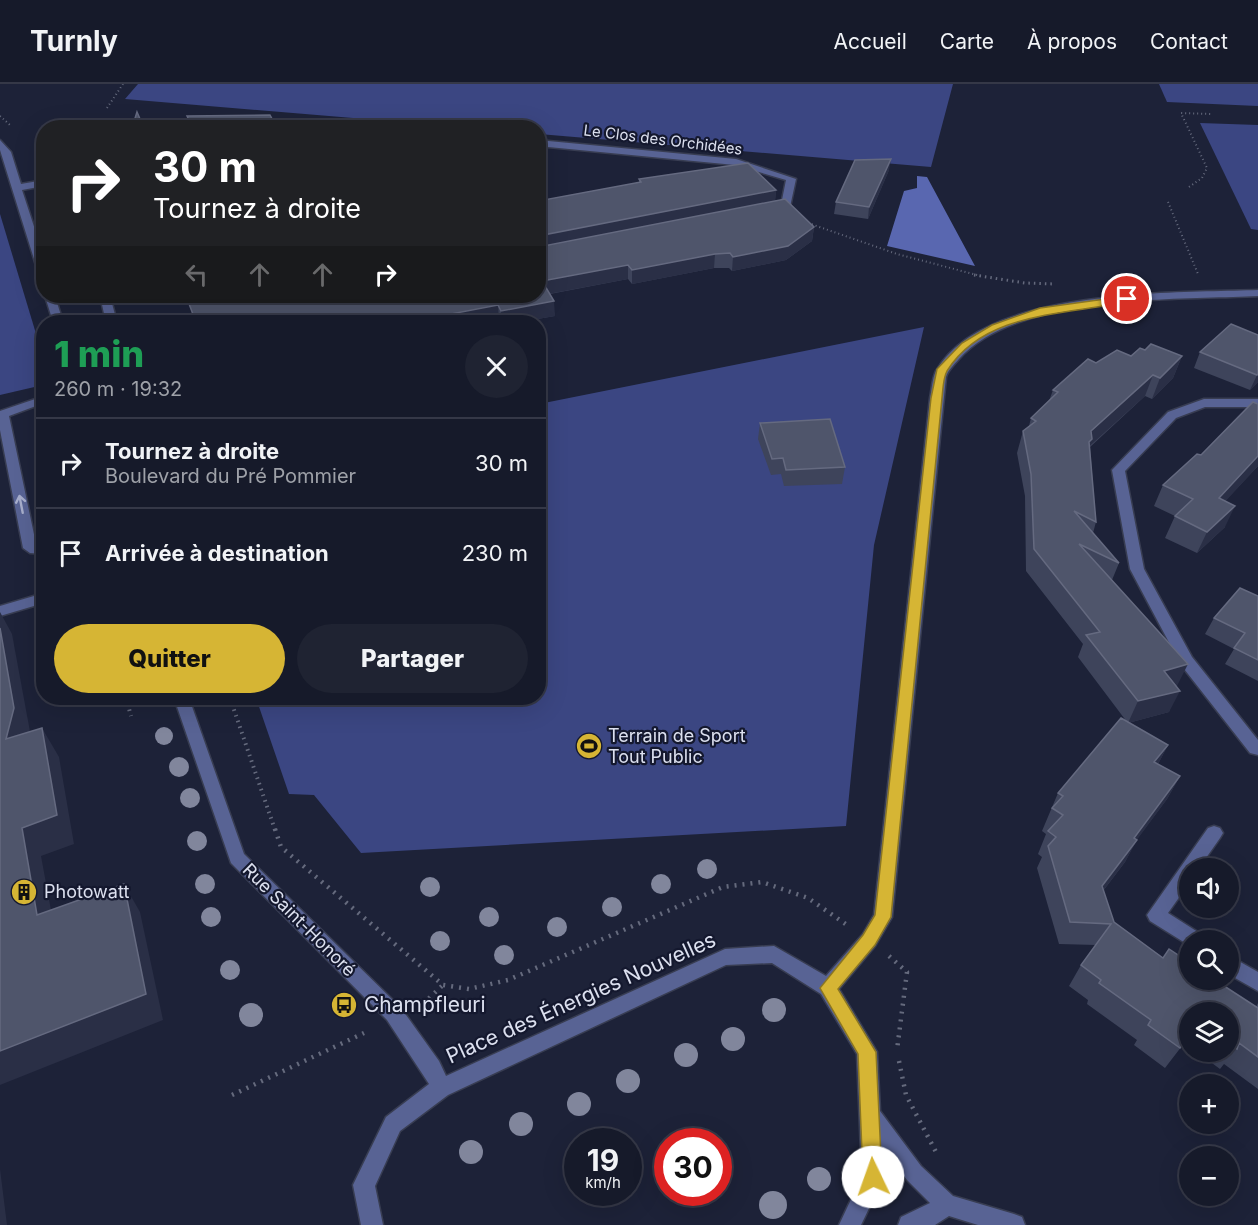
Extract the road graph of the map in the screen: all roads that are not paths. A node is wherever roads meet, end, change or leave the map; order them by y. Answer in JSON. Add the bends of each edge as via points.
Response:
{"nodes":[{"id":1,"x":0,"y":143,"type":"edge"},
{"id":2,"x":546,"y":144,"type":"edge"},
{"id":3,"x":36,"y":184,"type":"edge"},
{"id":4,"x":17,"y":188,"type":"junction"},
{"id":5,"x":758,"y":212,"type":"edge"},
{"id":6,"x":36,"y":249,"type":"edge"},
{"id":7,"x":1258,"y":293,"type":"edge"},
{"id":8,"x":36,"y":402,"type":"edge"},
{"id":9,"x":1258,"y":403,"type":"edge"},
{"id":10,"x":36,"y":548,"type":"edge"},
{"id":11,"x":36,"y":600,"type":"edge"},
{"id":12,"x":0,"y":611,"type":"edge"},
{"id":13,"x":183,"y":705,"type":"edge"},
{"id":14,"x":1256,"y":749,"type":"dead end"},
{"id":15,"x":1214,"y":833,"type":"dead end"},
{"id":16,"x":1179,"y":930,"type":"edge"},
{"id":17,"x":1239,"y":970,"type":"edge"},
{"id":18,"x":1258,"y":982,"type":"edge"},
{"id":19,"x":828,"y":988,"type":"junction"},
{"id":20,"x":441,"y":1088,"type":"junction"},
{"id":21,"x":869,"y":1113,"type":"junction"},
{"id":22,"x":947,"y":1205,"type":"junction"},
{"id":23,"x":372,"y":1225,"type":"edge"},
{"id":24,"x":850,"y":1225,"type":"edge"},
{"id":25,"x":909,"y":1225,"type":"edge"},
{"id":26,"x":1014,"y":1225,"type":"edge"}],
"edges":[{"from":1,"to":4,"type":"street"},
{"from":2,"to":5,"type":"street","name":"Le Clos des Orchidées","via":[[736,162],[791,179],[785,207]]},
{"from":3,"to":4,"type":"street"},
{"from":4,"to":6,"type":"street"},
{"from":7,"to":19,"type":"street","via":[[1127,299],[1040,311],[996,327],[966,345],[941,372],[883,917],[869,940]]},
{"from":10,"to":8,"type":"street","one_way":true,"via":[[30,548],[3,414]]},
{"from":9,"to":14,"type":"street","via":[[1204,404],[1172,415],[1118,470],[1137,569],[1186,661]]},
{"from":11,"to":12,"type":"street"},
{"from":13,"to":20,"type":"street","name":"Rue Saint-Honoré","via":[[237,858],[394,1014],[432,1068]]},
{"from":15,"to":16,"type":"street","via":[[1156,915]]},
{"from":17,"to":18,"type":"street"},
{"from":19,"to":20,"type":"street","name":"Place des Énergies Nouvelles","via":[[774,954],[725,957]]},
{"from":19,"to":21,"type":"street","name":"Place des Énergies Nouvelles","via":[[867,1052]]},
{"from":20,"to":23,"type":"street","name":"Place des Énergies Nouvelles","via":[[393,1124],[364,1185]]},
{"from":21,"to":22,"type":"street","via":[[914,1173]]},
{"from":21,"to":24,"type":"street","name":"Place des Énergies Nouvelles","via":[[873,1177]]},
{"from":22,"to":25,"type":"street"},
{"from":22,"to":26,"type":"street"}]}
